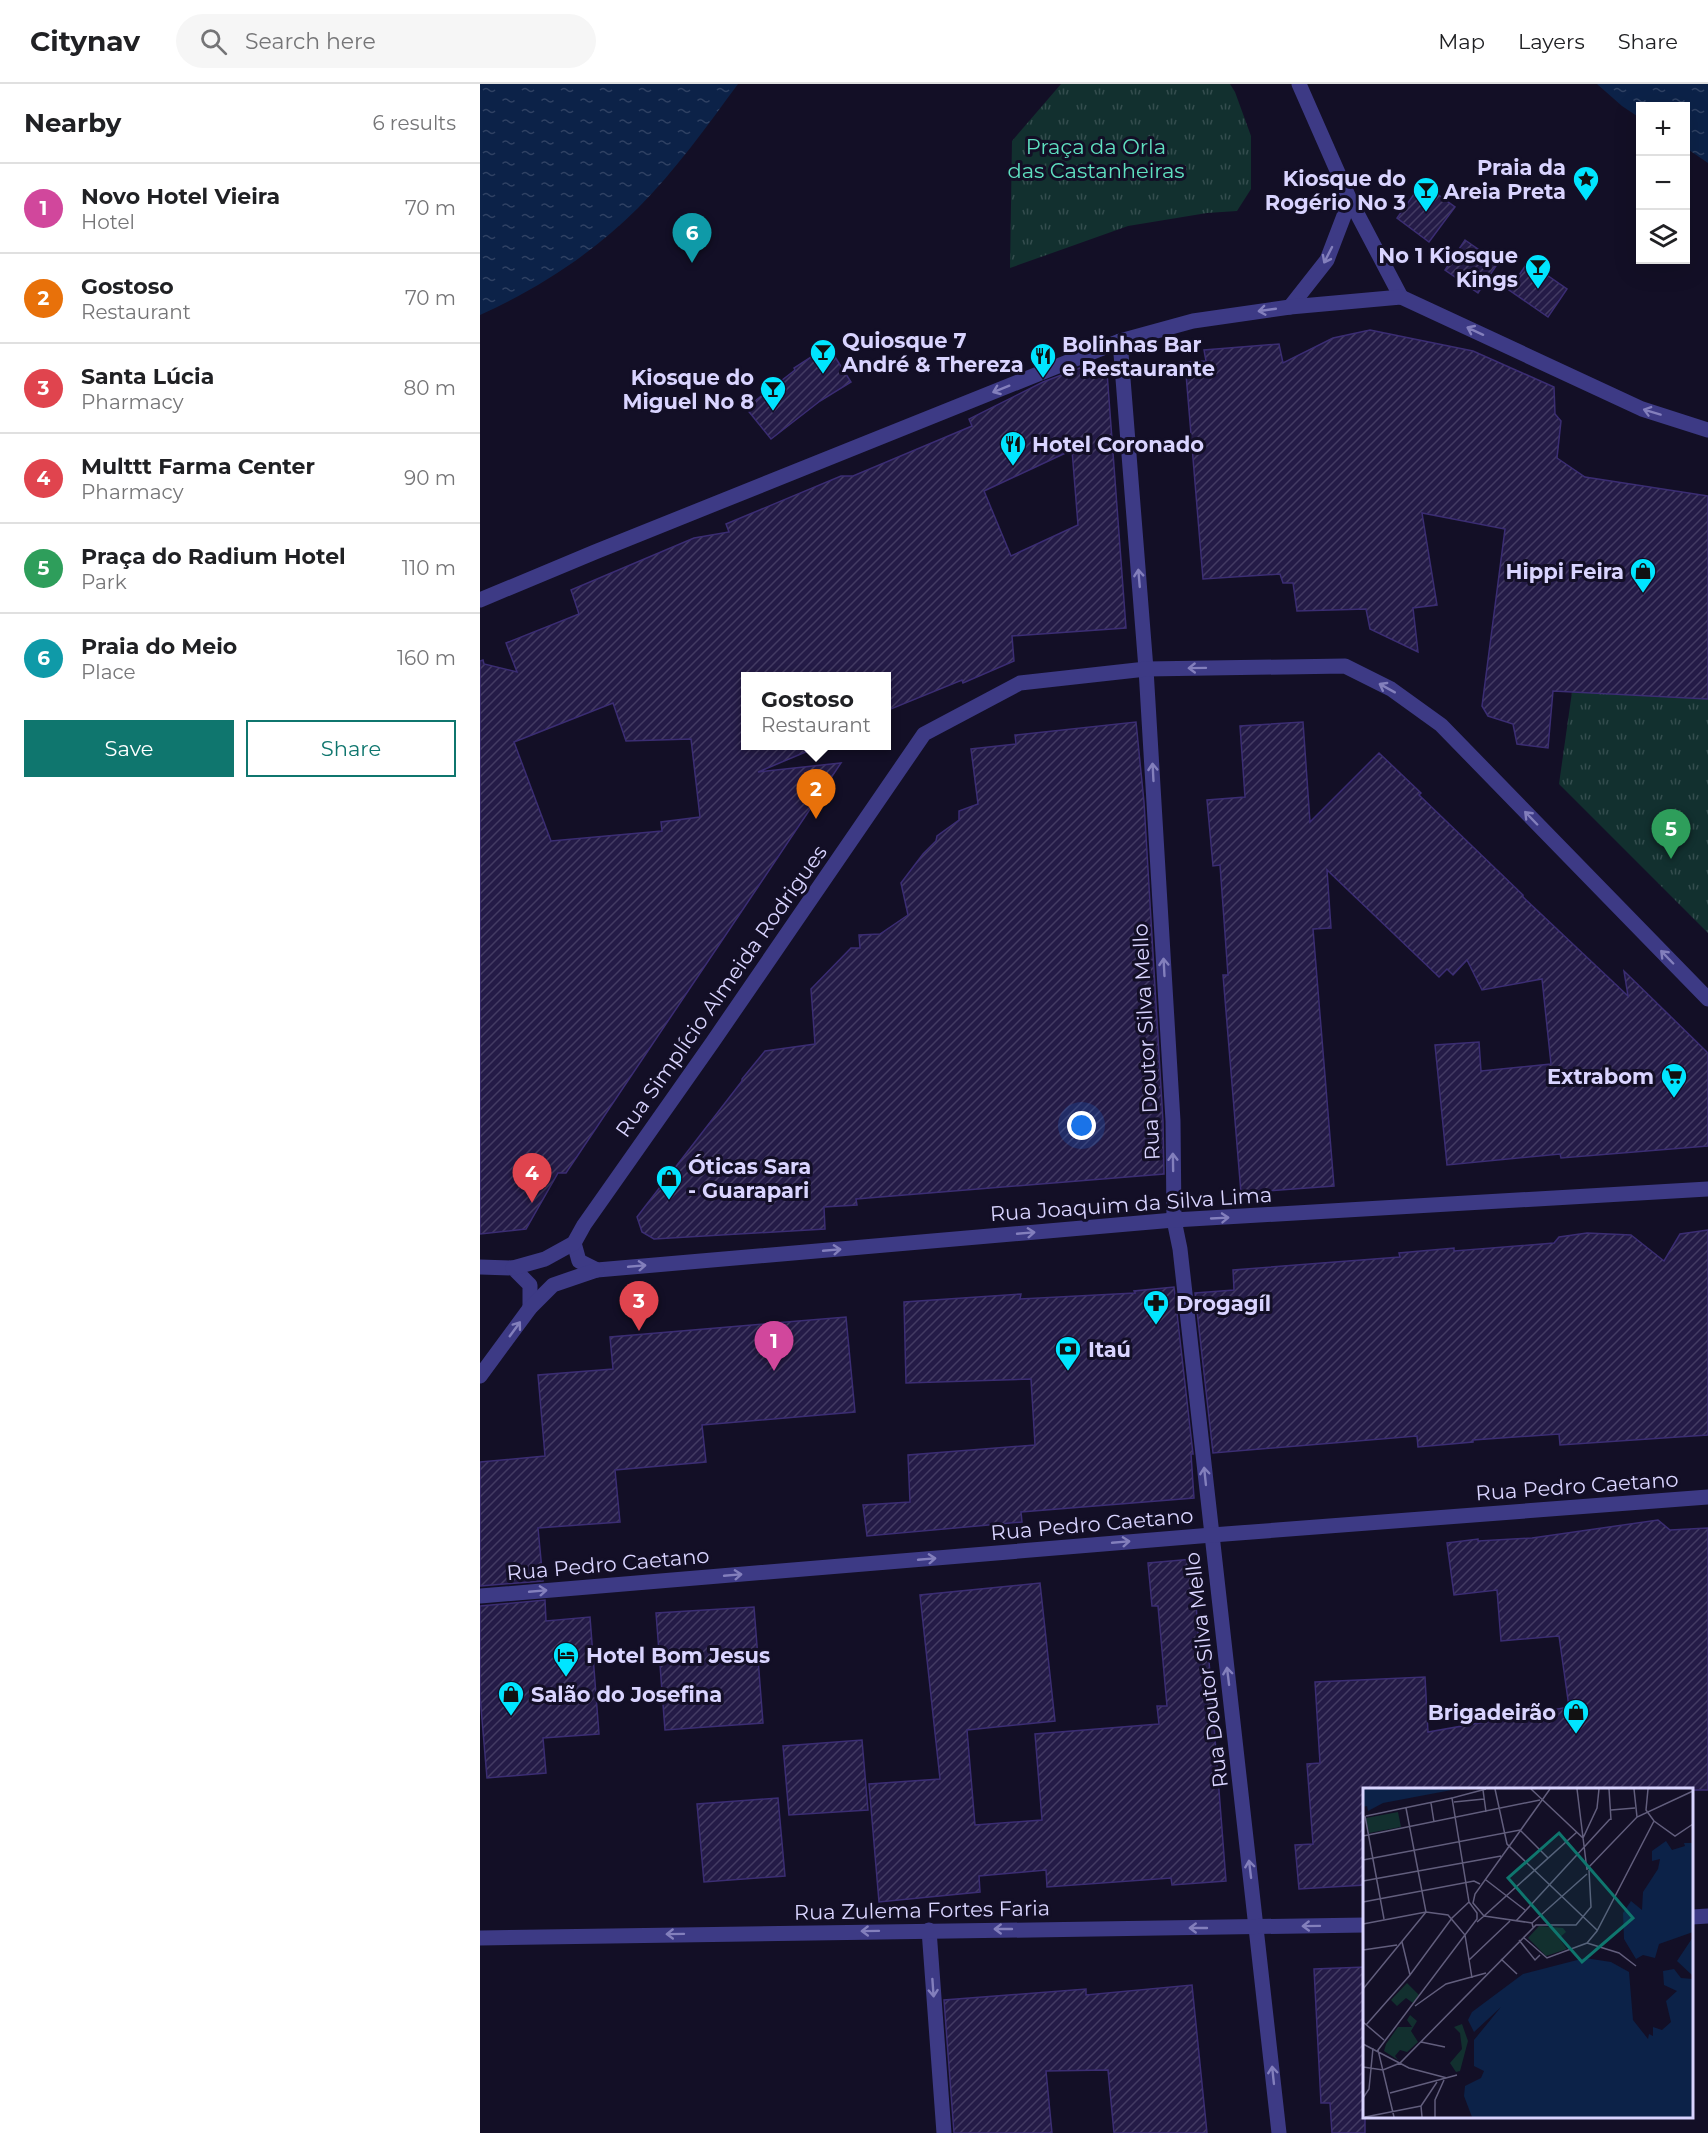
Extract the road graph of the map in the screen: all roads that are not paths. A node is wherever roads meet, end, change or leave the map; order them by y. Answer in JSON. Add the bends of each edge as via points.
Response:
{"nodes":[{"id":1,"x":1299,"y":84,"type":"edge"},
{"id":2,"x":1350,"y":200,"type":"junction"},
{"id":3,"x":1401,"y":297,"type":"junction"},
{"id":4,"x":1290,"y":307,"type":"junction"},
{"id":5,"x":1120,"y":341,"type":"junction"},
{"id":6,"x":1708,"y":430,"type":"edge"},
{"id":7,"x":480,"y":600,"type":"edge"},
{"id":8,"x":1146,"y":669,"type":"junction"},
{"id":9,"x":1708,"y":999,"type":"edge"},
{"id":10,"x":1708,"y":1189,"type":"edge"},
{"id":11,"x":1174,"y":1220,"type":"junction"},
{"id":12,"x":574,"y":1243,"type":"junction"},
{"id":13,"x":480,"y":1267,"type":"edge"},
{"id":14,"x":513,"y":1268,"type":"junction"},
{"id":15,"x":597,"y":1270,"type":"junction"},
{"id":16,"x":530,"y":1308,"type":"junction"},
{"id":17,"x":480,"y":1376,"type":"edge"},
{"id":18,"x":1708,"y":1497,"type":"edge"},
{"id":19,"x":1212,"y":1535,"type":"junction"},
{"id":20,"x":480,"y":1596,"type":"edge"},
{"id":21,"x":1708,"y":1916,"type":"edge"},
{"id":22,"x":1693,"y":1917,"type":"edge"},
{"id":23,"x":1363,"y":1925,"type":"edge"},
{"id":24,"x":1257,"y":1928,"type":"junction"},
{"id":25,"x":929,"y":1930,"type":"junction"},
{"id":26,"x":480,"y":1938,"type":"edge"},
{"id":27,"x":944,"y":2133,"type":"edge"},
{"id":28,"x":1279,"y":2133,"type":"edge"}],
"edges":[{"from":1,"to":2,"type":"street"},
{"from":2,"to":3,"type":"street"},
{"from":2,"to":4,"type":"street","one_way":true,"via":[[1327,260]]},
{"from":3,"to":4,"type":"street"},
{"from":6,"to":3,"type":"street","one_way":true,"via":[[1642,409]]},
{"from":4,"to":5,"type":"street","one_way":true,"via":[[1193,321]]},
{"from":5,"to":7,"type":"street","one_way":true},
{"from":8,"to":5,"type":"street","name":"Rua Doutor Silva Mello","one_way":true},
{"from":9,"to":8,"type":"street","name":"Rua Simplício Almeida Rodrigues","one_way":true,"via":[[1441,725],[1391,689],[1345,666]]},
{"from":11,"to":8,"type":"street","name":"Rua Doutor Silva Mello","one_way":true,"via":[[1173,1121]]},
{"from":8,"to":12,"type":"street","name":"Rua Simplício Almeida Rodrigues","via":[[1020,683],[924,734]]},
{"from":11,"to":10,"type":"street","name":"Rua Joaquim da Silva Lima","one_way":true},
{"from":15,"to":11,"type":"street","name":"Rua Joaquim da Silva Lima","one_way":true},
{"from":19,"to":11,"type":"street","name":"Rua Doutor Silva Mello","one_way":true},
{"from":12,"to":14,"type":"street","via":[[545,1259]]},
{"from":12,"to":15,"type":"street","via":[[579,1261]]},
{"from":13,"to":14,"type":"street"},
{"from":14,"to":16,"type":"street","via":[[530,1285]]},
{"from":15,"to":16,"type":"street","name":"Rua Joaquim da Silva Lima","via":[[553,1285]]},
{"from":17,"to":16,"type":"street","name":"Rua Joaquim da Silva Lima","one_way":true},
{"from":18,"to":19,"type":"street","name":"Rua Pedro Caetano"},
{"from":20,"to":19,"type":"street","name":"Rua Pedro Caetano","one_way":true},
{"from":24,"to":19,"type":"street","name":"Rua Doutor Silva Mello","one_way":true},
{"from":21,"to":22,"type":"street"},
{"from":23,"to":24,"type":"street","name":"Rua Zulema Fortes Faria","one_way":true},
{"from":24,"to":25,"type":"street","name":"Rua Zulema Fortes Faria","one_way":true},
{"from":28,"to":24,"type":"street","name":"Rua Doutor Silva Mello","one_way":true},
{"from":25,"to":26,"type":"street","name":"Rua Zulema Fortes Faria","one_way":true},
{"from":25,"to":27,"type":"street","one_way":true}]}
